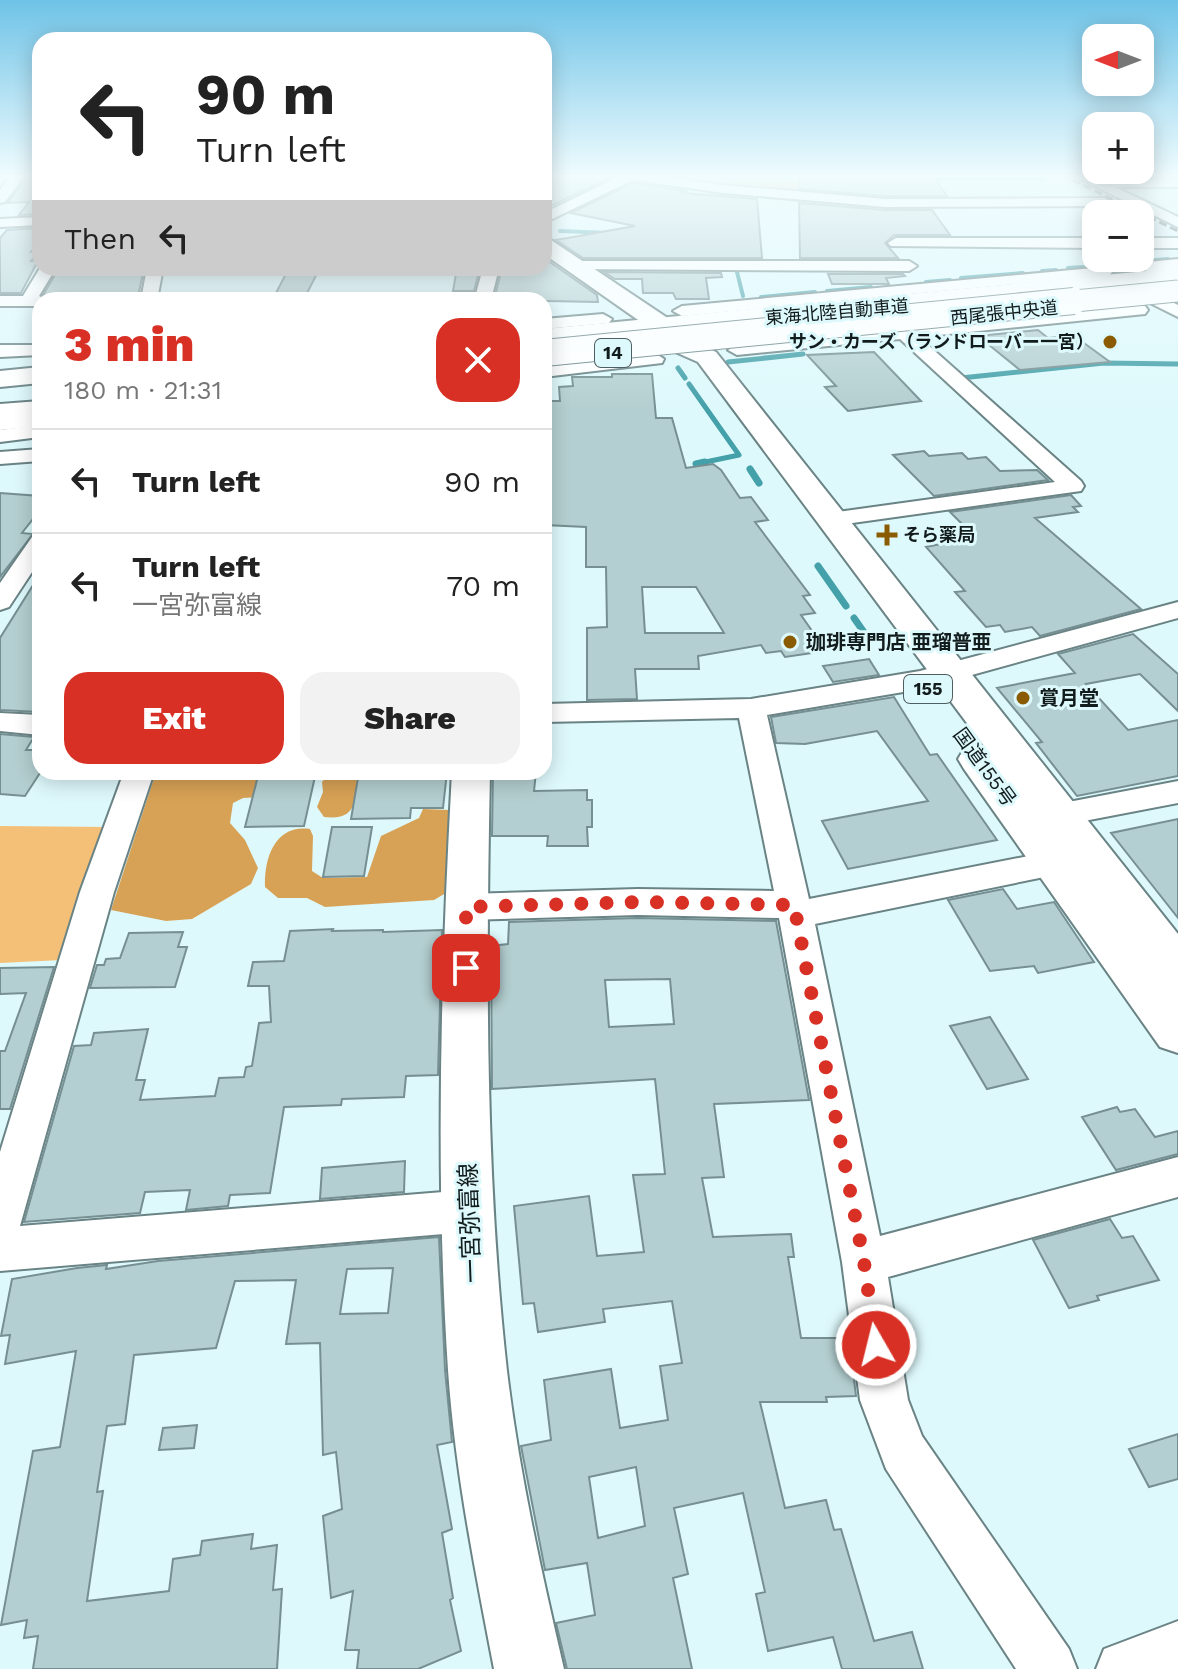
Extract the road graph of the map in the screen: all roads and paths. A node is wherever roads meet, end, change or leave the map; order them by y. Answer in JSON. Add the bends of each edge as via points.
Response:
{"nodes":[{"id":1,"x":557,"y":253,"type":"edge"},
{"id":2,"x":904,"y":253,"type":"edge"},
{"id":3,"x":1178,"y":264,"type":"edge"},
{"id":4,"x":575,"y":266,"type":"junction"},
{"id":5,"x":741,"y":266,"type":"junction"},
{"id":6,"x":909,"y":266,"type":"junction"},
{"id":7,"x":1154,"y":267,"type":"edge"},
{"id":8,"x":1104,"y":272,"type":"dead end"},
{"id":9,"x":1122,"y":272,"type":"edge"},
{"id":10,"x":1149,"y":272,"type":"edge"},
{"id":11,"x":1178,"y":276,"type":"edge"},
{"id":12,"x":955,"y":286,"type":"junction"},
{"id":13,"x":921,"y":289,"type":"junction"},
{"id":14,"x":981,"y":293,"type":"junction"},
{"id":15,"x":1178,"y":293,"type":"edge"},
{"id":16,"x":0,"y":301,"type":"edge"},
{"id":17,"x":32,"y":301,"type":"edge"},
{"id":18,"x":757,"y":304,"type":"junction"},
{"id":19,"x":1147,"y":304,"type":"junction"},
{"id":20,"x":792,"y":306,"type":"junction"},
{"id":21,"x":1178,"y":312,"type":"edge"},
{"id":22,"x":603,"y":319,"type":"dead end"},
{"id":23,"x":891,"y":331,"type":"junction"},
{"id":24,"x":552,"y":332,"type":"edge"},
{"id":25,"x":552,"y":332,"type":"edge"},
{"id":26,"x":673,"y":333,"type":"junction"},
{"id":27,"x":32,"y":350,"type":"edge"},
{"id":28,"x":737,"y":350,"type":"dead end"},
{"id":29,"x":0,"y":351,"type":"edge"},
{"id":30,"x":552,"y":352,"type":"edge"},
{"id":31,"x":552,"y":359,"type":"edge"},
{"id":32,"x":599,"y":359,"type":"junction"},
{"id":33,"x":552,"y":369,"type":"edge"},
{"id":34,"x":32,"y":370,"type":"edge"},
{"id":35,"x":0,"y":372,"type":"edge"},
{"id":36,"x":32,"y":376,"type":"edge"},
{"id":37,"x":0,"y":379,"type":"edge"},
{"id":38,"x":32,"y":384,"type":"edge"},
{"id":39,"x":0,"y":387,"type":"edge"},
{"id":40,"x":32,"y":391,"type":"edge"},
{"id":41,"x":0,"y":394,"type":"edge"},
{"id":42,"x":32,"y":406,"type":"edge"},
{"id":43,"x":0,"y":409,"type":"edge"},
{"id":44,"x":32,"y":419,"type":"edge"},
{"id":45,"x":0,"y":422,"type":"edge"},
{"id":46,"x":32,"y":432,"type":"edge"},
{"id":47,"x":0,"y":436,"type":"edge"},
{"id":48,"x":32,"y":456,"type":"edge"},
{"id":49,"x":9,"y":457,"type":"edge"},
{"id":50,"x":0,"y":478,"type":"edge"},
{"id":51,"x":831,"y":519,"type":"junction"},
{"id":52,"x":32,"y":554,"type":"edge"},
{"id":53,"x":0,"y":602,"type":"edge"},
{"id":54,"x":1173,"y":616,"type":"edge"},
{"id":55,"x":936,"y":676,"type":"junction"},
{"id":56,"x":751,"y":708,"type":"junction"},
{"id":57,"x":552,"y":713,"type":"edge"},
{"id":58,"x":0,"y":722,"type":"edge"},
{"id":59,"x":32,"y":724,"type":"edge"},
{"id":60,"x":136,"y":780,"type":"edge"},
{"id":61,"x":471,"y":780,"type":"edge"},
{"id":62,"x":1178,"y":792,"type":"edge"},
{"id":63,"x":1058,"y":815,"type":"junction"},
{"id":64,"x":1054,"y":863,"type":"junction"},
{"id":65,"x":466,"y":907,"type":"junction"},
{"id":66,"x":795,"y":910,"type":"junction"},
{"id":67,"x":1178,"y":970,"type":"edge"},
{"id":68,"x":1178,"y":1031,"type":"edge"},
{"id":69,"x":13,"y":1125,"type":"edge"},
{"id":70,"x":1178,"y":1177,"type":"edge"},
{"id":71,"x":468,"y":1211,"type":"junction"},
{"id":72,"x":0,"y":1222,"type":"edge"},
{"id":73,"x":0,"y":1249,"type":"edge"},
{"id":74,"x":864,"y":1262,"type":"junction"},
{"id":75,"x":1178,"y":1648,"type":"edge"},
{"id":76,"x":529,"y":1669,"type":"edge"},
{"id":77,"x":1049,"y":1669,"type":"edge"},
{"id":78,"x":1124,"y":1669,"type":"edge"}],
"edges":[{"from":1,"to":4,"type":"highway","name":"国道155号","number":"155"},
{"from":2,"to":6,"type":"street"},
{"from":3,"to":7,"type":"street"},
{"from":4,"to":5,"type":"street"},
{"from":4,"to":26,"type":"highway","name":"国道155号","number":"155"},
{"from":5,"to":6,"type":"street"},
{"from":5,"to":18,"type":"street","via":[[749,297]]},
{"from":6,"to":13,"type":"street"},
{"from":8,"to":12,"type":"street"},
{"from":9,"to":14,"type":"main road","name":"西尾張中央道","number":"14"},
{"from":10,"to":11,"type":"main road","name":"西尾張中央道","number":"14"},
{"from":11,"to":26,"type":"highway","name":"東海北陸自動車道"},
{"from":12,"to":13,"type":"street"},
{"from":12,"to":14,"type":"street"},
{"from":13,"to":20,"type":"street"},
{"from":14,"to":20,"type":"main road","name":"西尾張中央道","number":"14"},
{"from":15,"to":19,"type":"main road","name":"西尾張中央道","number":"14"},
{"from":15,"to":30,"type":"highway","name":"東海北陸自動車道","bridge":true},
{"from":16,"to":17,"type":"street"},
{"from":18,"to":20,"type":"street"},
{"from":18,"to":26,"type":"street"},
{"from":19,"to":21,"type":"street"},
{"from":19,"to":23,"type":"main road","name":"西尾張中央道","number":"14"},
{"from":20,"to":26,"type":"main road","name":"西尾張中央道","number":"14"},
{"from":22,"to":25,"type":"street"},
{"from":23,"to":26,"type":"main road","name":"西尾張中央道","number":"14"},
{"from":23,"to":28,"type":"street"},
{"from":23,"to":51,"type":"street","via":[[1073,486]]},
{"from":24,"to":26,"type":"highway","name":"東海北陸自動車道"},
{"from":26,"to":32,"type":"main road","name":"西尾張中央道","number":"14"},
{"from":26,"to":51,"type":"highway","name":"国道155号","number":"155","via":[[707,357]]},
{"from":26,"to":55,"type":"highway","name":"国道155号","number":"155","via":[[687,359]]},
{"from":27,"to":29,"type":"street"},
{"from":31,"to":32,"type":"main road","name":"西尾張中央道","number":"14"},
{"from":32,"to":33,"type":"street"},
{"from":34,"to":35,"type":"street"},
{"from":36,"to":37,"type":"highway"},
{"from":38,"to":39,"type":"main road"},
{"from":40,"to":41,"type":"highway"},
{"from":42,"to":43,"type":"highway"},
{"from":44,"to":45,"type":"highway"},
{"from":46,"to":47,"type":"street"},
{"from":48,"to":49,"type":"street"},
{"from":49,"to":50,"type":"street"},
{"from":51,"to":55,"type":"highway","name":"国道155号","number":"155"},
{"from":52,"to":53,"type":"street"},
{"from":54,"to":55,"type":"street"},
{"from":55,"to":56,"type":"street"},
{"from":55,"to":63,"type":"highway","name":"国道155号","number":"155"},
{"from":55,"to":64,"type":"highway","name":"国道155号","number":"155"},
{"from":56,"to":57,"type":"street"},
{"from":56,"to":66,"type":"street"},
{"from":58,"to":59,"type":"street"},
{"from":60,"to":69,"type":"street"},
{"from":61,"to":65,"type":"main road","name":"一宮弥富線"},
{"from":62,"to":63,"type":"street"},
{"from":63,"to":67,"type":"highway","name":"国道155号","number":"155"},
{"from":64,"to":66,"type":"street"},
{"from":64,"to":68,"type":"highway","name":"国道155号","number":"155"},
{"from":65,"to":66,"type":"street","via":[[638,902]]},
{"from":65,"to":71,"type":"main road","name":"一宮弥富線"},
{"from":66,"to":74,"type":"street"},
{"from":69,"to":72,"type":"street"},
{"from":70,"to":74,"type":"street"},
{"from":71,"to":73,"type":"street"},
{"from":71,"to":76,"type":"main road","name":"一宮弥富線","via":[[480,1404]]},
{"from":74,"to":77,"type":"street","via":[[884,1400],[903,1452]]},
{"from":75,"to":78,"type":"street"}]}
